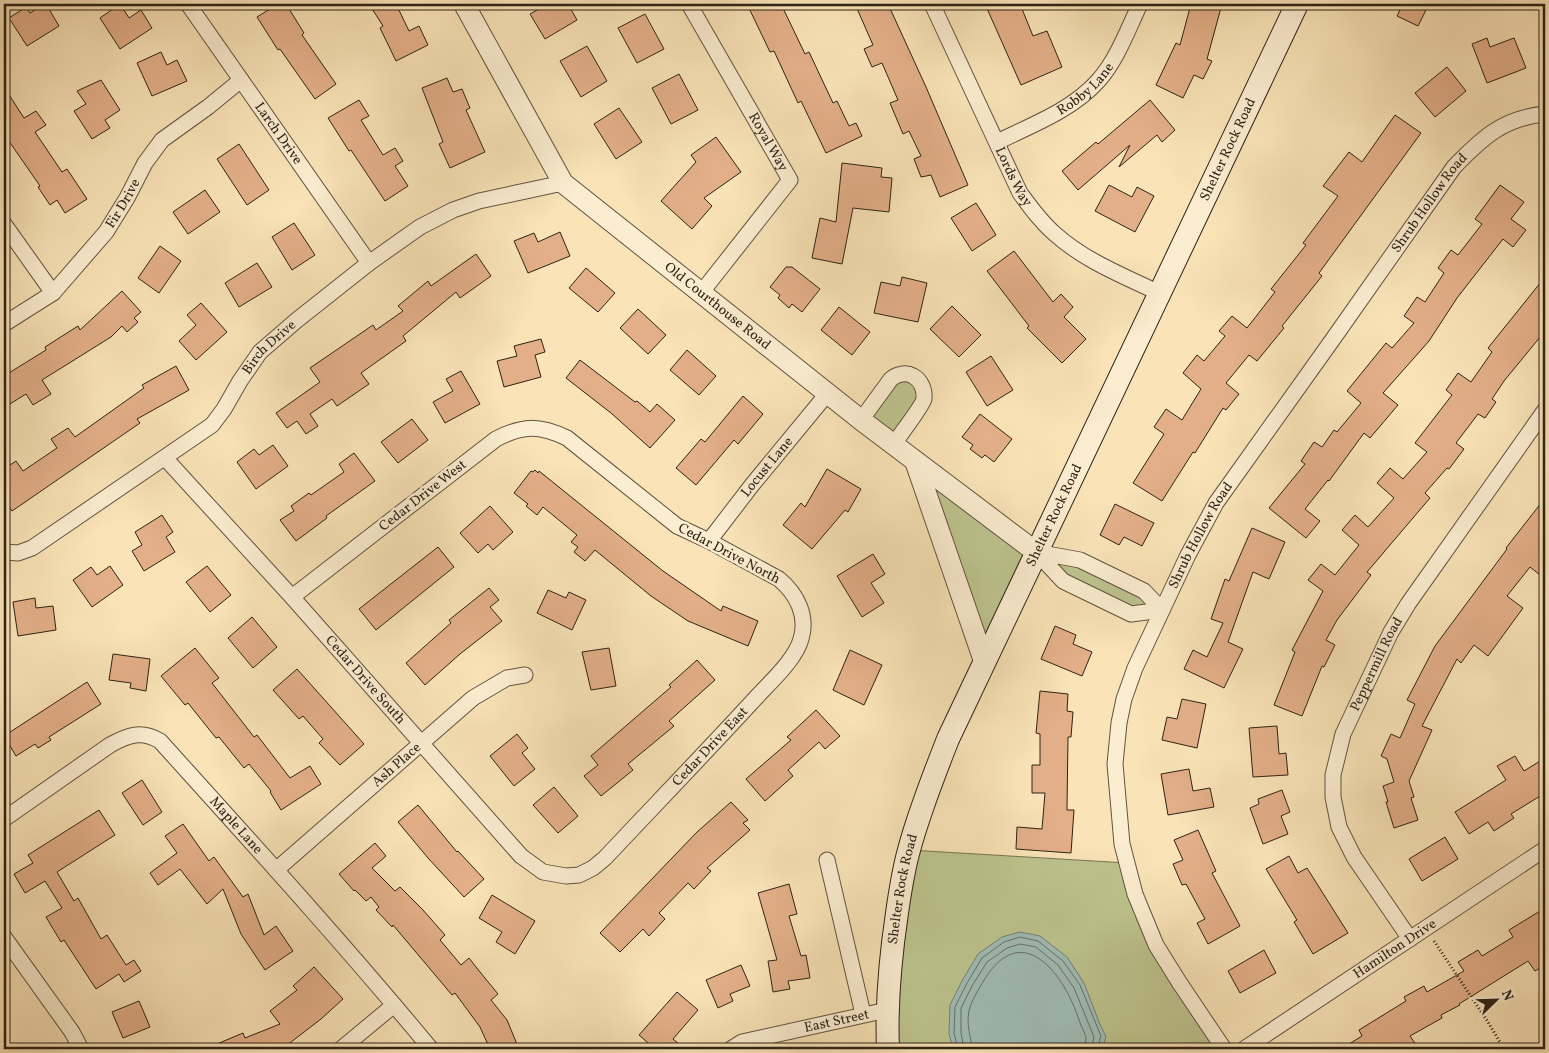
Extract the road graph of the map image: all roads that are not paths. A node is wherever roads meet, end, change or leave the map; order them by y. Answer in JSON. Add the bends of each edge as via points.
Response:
{"nodes":[{"id":1,"x":188,"y":4,"type":"edge"},
{"id":2,"x":464,"y":4,"type":"edge"},
{"id":3,"x":689,"y":4,"type":"edge"},
{"id":4,"x":932,"y":4,"type":"edge"},
{"id":5,"x":1140,"y":4,"type":"edge"},
{"id":6,"x":1297,"y":4,"type":"edge"},
{"id":7,"x":241,"y":80,"type":"junction"},
{"id":8,"x":1545,"y":114,"type":"edge"},
{"id":9,"x":997,"y":142,"type":"junction"},
{"id":10,"x":563,"y":183,"type":"junction"},
{"id":11,"x":4,"y":224,"type":"edge"},
{"id":12,"x":369,"y":263,"type":"junction"},
{"id":13,"x":52,"y":292,"type":"junction"},
{"id":14,"x":701,"y":293,"type":"junction"},
{"id":15,"x":1159,"y":293,"type":"junction"},
{"id":16,"x":4,"y":324,"type":"edge"},
{"id":17,"x":827,"y":394,"type":"junction"},
{"id":18,"x":1545,"y":410,"type":"edge"},
{"id":19,"x":861,"y":420,"type":"junction"},
{"id":20,"x":566,"y":438,"type":"joint"},
{"id":21,"x":893,"y":445,"type":"junction"},
{"id":22,"x":164,"y":458,"type":"junction"},
{"id":23,"x":915,"y":461,"type":"junction"},
{"id":24,"x":709,"y":541,"type":"junction"},
{"id":25,"x":4,"y":552,"type":"edge"},
{"id":26,"x":1036,"y":552,"type":"junction"},
{"id":27,"x":292,"y":597,"type":"junction"},
{"id":28,"x":796,"y":597,"type":"joint"},
{"id":29,"x":1162,"y":610,"type":"junction"},
{"id":30,"x":984,"y":661,"type":"junction"},
{"id":31,"x":524,"y":675,"type":"dead end"},
{"id":32,"x":420,"y":744,"type":"junction"},
{"id":33,"x":4,"y":819,"type":"edge"},
{"id":34,"x":1545,"y":849,"type":"edge"},
{"id":35,"x":827,"y":860,"type":"dead end"},
{"id":36,"x":276,"y":870,"type":"junction"},
{"id":37,"x":579,"y":874,"type":"joint"},
{"id":38,"x":4,"y":937,"type":"edge"},
{"id":39,"x":1410,"y":939,"type":"junction"},
{"id":40,"x":394,"y":1005,"type":"junction"},
{"id":41,"x":887,"y":1010,"type":"junction"},
{"id":42,"x":863,"y":1014,"type":"junction"},
{"id":43,"x":81,"y":1049,"type":"edge"},
{"id":44,"x":341,"y":1049,"type":"edge"},
{"id":45,"x":431,"y":1049,"type":"edge"},
{"id":46,"x":731,"y":1049,"type":"edge"},
{"id":47,"x":888,"y":1049,"type":"edge"},
{"id":48,"x":1224,"y":1049,"type":"edge"},
{"id":49,"x":1244,"y":1049,"type":"edge"}],
"edges":[{"from":1,"to":7,"type":"street","name":"Larch Drive"},
{"from":2,"to":10,"type":"street","name":"Old Courthouse Road"},
{"from":3,"to":14,"type":"street","name":"Royal Way","via":[[790,180]]},
{"from":4,"to":9,"type":"street","name":"Lords Way"},
{"from":5,"to":9,"type":"street","name":"Robby Lane","via":[[1114,58],[1098,81],[1072,105]]},
{"from":6,"to":15,"type":"main road","name":"Shelter Rock Road"},
{"from":7,"to":12,"type":"street","name":"Larch Drive"},
{"from":7,"to":13,"type":"street","name":"Fir Drive","via":[[162,140],[145,163],[106,232]]},
{"from":8,"to":29,"type":"street","name":"Shrub Hollow Road","via":[[1506,124],[1477,142],[1454,167],[1216,503]]},
{"from":9,"to":15,"type":"street","name":"Lords Way","via":[[1020,193],[1055,235],[1091,260]]},
{"from":10,"to":12,"type":"street","name":"Birch Drive","via":[[479,201],[453,210],[420,227]]},
{"from":10,"to":14,"type":"street","name":"Old Courthouse Road"},
{"from":11,"to":13,"type":"street"},
{"from":12,"to":22,"type":"street","name":"Birch Drive","via":[[260,352],[212,425]]},
{"from":13,"to":16,"type":"street","name":"Fir Drive"},
{"from":14,"to":17,"type":"street","name":"Old Courthouse Road"},
{"from":15,"to":26,"type":"main road","name":"Shelter Rock Road"},
{"from":17,"to":19,"type":"street","name":"Old Courthouse Road"},
{"from":17,"to":24,"type":"street","name":"Locust Lane"},
{"from":18,"to":39,"type":"street","name":"Peppermill Road","via":[[1408,604],[1391,632],[1343,734],[1333,775],[1333,797],[1339,827],[1354,857]]},
{"from":19,"to":21,"type":"street","name":"Old Courthouse Road"},
{"from":19,"to":21,"type":"street","via":[[894,377],[910,374],[915,377],[923,387],[923,402]]},
{"from":20,"to":24,"type":"street","name":"Cedar Drive North","via":[[676,526]]},
{"from":20,"to":27,"type":"street","name":"Cedar Drive West","via":[[540,429],[510,432],[496,440]]},
{"from":21,"to":23,"type":"street","name":"Old Courthouse Road"},
{"from":22,"to":25,"type":"street","name":"Birch Drive","via":[[32,548],[18,553]]},
{"from":22,"to":27,"type":"street","name":"Cedar Drive South"},
{"from":23,"to":26,"type":"street","name":"Old Courthouse Road"},
{"from":23,"to":30,"type":"street"},
{"from":24,"to":28,"type":"street","name":"Cedar Drive North","via":[[779,579]]},
{"from":26,"to":29,"type":"street","via":[[1080,560],[1144,591]]},
{"from":26,"to":29,"type":"street","via":[[1062,581],[1131,614]]},
{"from":26,"to":30,"type":"main road","name":"Shelter Rock Road"},
{"from":27,"to":32,"type":"street","name":"Cedar Drive South"},
{"from":28,"to":37,"type":"street","name":"Cedar Drive East","via":[[803,622],[801,640],[793,656],[605,858]]},
{"from":29,"to":48,"type":"street","name":"Shrub Hollow Road","via":[[1135,668],[1119,723],[1114,764],[1122,844],[1135,894],[1156,945]]},
{"from":30,"to":41,"type":"main road","name":"Shelter Rock Road","via":[[948,739],[909,850],[891,951]]},
{"from":31,"to":32,"type":"street","name":"Ash Place","via":[[507,678],[473,698]]},
{"from":32,"to":36,"type":"street","name":"Ash Place"},
{"from":32,"to":37,"type":"street","name":"Cedar Drive South","via":[[521,856],[543,872],[566,876]]},
{"from":33,"to":36,"type":"street","name":"Maple Lane","via":[[110,745],[126,736],[151,735],[160,740]]},
{"from":34,"to":39,"type":"street","name":"Hamilton Drive"},
{"from":35,"to":42,"type":"street"},
{"from":36,"to":40,"type":"street","name":"Maple Lane"},
{"from":38,"to":43,"type":"street"},
{"from":39,"to":49,"type":"street","name":"Hamilton Drive"},
{"from":40,"to":44,"type":"street"},
{"from":40,"to":45,"type":"street","name":"Maple Lane"},
{"from":41,"to":42,"type":"street","name":"East Street"},
{"from":41,"to":47,"type":"main road","name":"Shelter Rock Road"},
{"from":42,"to":46,"type":"street","name":"East Street","via":[[742,1042]]}]}
